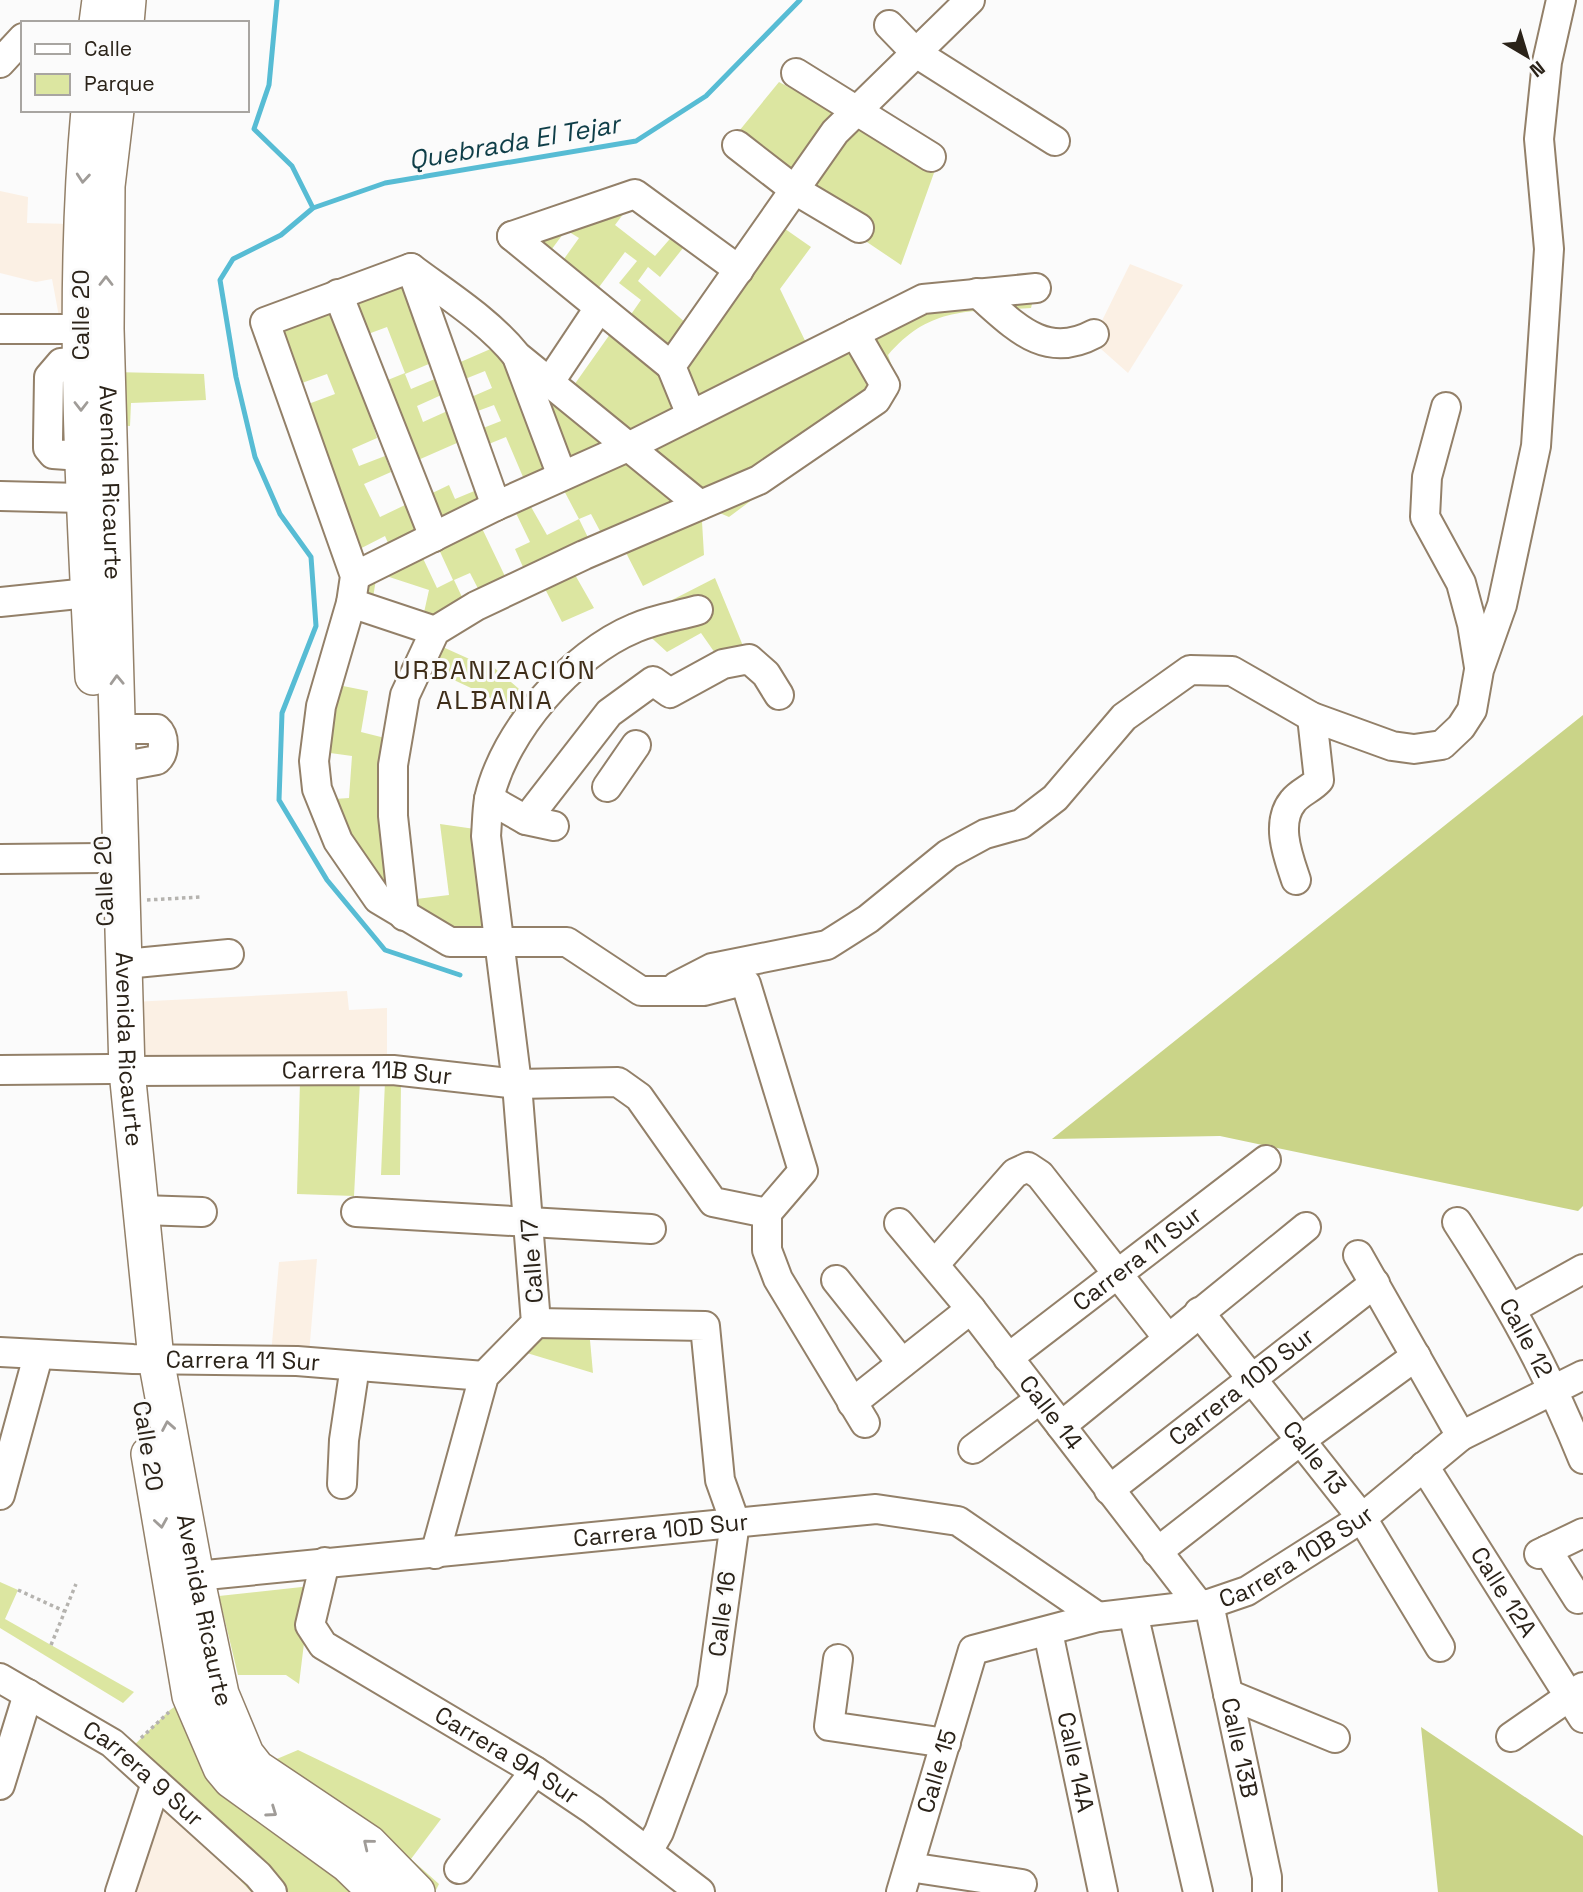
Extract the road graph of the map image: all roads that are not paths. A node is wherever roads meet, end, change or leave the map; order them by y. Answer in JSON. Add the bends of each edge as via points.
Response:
{"nodes":[{"id":1,"x":970,"y":0,"type":"edge"},
{"id":2,"x":1561,"y":0,"type":"edge"},
{"id":3,"x":889,"y":25,"type":"dead end"},
{"id":4,"x":21,"y":40,"type":"edge"},
{"id":5,"x":916,"y":53,"type":"junction"},
{"id":6,"x":0,"y":63,"type":"edge"},
{"id":7,"x":796,"y":73,"type":"dead end"},
{"id":8,"x":857,"y":108,"type":"junction"},
{"id":9,"x":89,"y":112,"type":"edge"},
{"id":10,"x":116,"y":112,"type":"edge"},
{"id":11,"x":1055,"y":141,"type":"dead end"},
{"id":12,"x":737,"y":145,"type":"dead end"},
{"id":13,"x":931,"y":157,"type":"dead end"},
{"id":14,"x":795,"y":190,"type":"junction"},
{"id":15,"x":859,"y":228,"type":"dead end"},
{"id":16,"x":411,"y":268,"type":"junction"},
{"id":17,"x":738,"y":270,"type":"junction"},
{"id":18,"x":1036,"y":288,"type":"dead end"},
{"id":19,"x":978,"y":293,"type":"junction"},
{"id":20,"x":338,"y":294,"type":"junction"},
{"id":21,"x":599,"y":308,"type":"junction"},
{"id":22,"x":0,"y":330,"type":"edge"},
{"id":23,"x":855,"y":333,"type":"junction"},
{"id":24,"x":1094,"y":334,"type":"dead end"},
{"id":25,"x":90,"y":339,"type":"junction"},
{"id":26,"x":517,"y":356,"type":"junction"},
{"id":27,"x":671,"y":366,"type":"junction"},
{"id":28,"x":550,"y":383,"type":"junction"},
{"id":29,"x":1446,"y":407,"type":"dead end"},
{"id":30,"x":691,"y":415,"type":"junction"},
{"id":31,"x":629,"y":447,"type":"junction"},
{"id":32,"x":562,"y":476,"type":"junction"},
{"id":33,"x":0,"y":495,"type":"edge"},
{"id":34,"x":82,"y":498,"type":"junction"},
{"id":35,"x":700,"y":505,"type":"junction"},
{"id":36,"x":496,"y":506,"type":"junction"},
{"id":37,"x":434,"y":537,"type":"junction"},
{"id":38,"x":353,"y":590,"type":"junction"},
{"id":39,"x":88,"y":593,"type":"junction"},
{"id":40,"x":0,"y":602,"type":"edge"},
{"id":41,"x":698,"y":610,"type":"dead end"},
{"id":42,"x":435,"y":631,"type":"junction"},
{"id":43,"x":1479,"y":670,"type":"junction"},
{"id":44,"x":779,"y":695,"type":"dead end"},
{"id":45,"x":1312,"y":717,"type":"junction"},
{"id":46,"x":636,"y":745,"type":"dead end"},
{"id":47,"x":578,"y":751,"type":"junction"},
{"id":48,"x":489,"y":799,"type":"junction"},
{"id":49,"x":526,"y":820,"type":"junction"},
{"id":50,"x":554,"y":826,"type":"dead end"},
{"id":51,"x":103,"y":858,"type":"junction"},
{"id":52,"x":0,"y":859,"type":"edge"},
{"id":53,"x":1296,"y":880,"type":"dead end"},
{"id":54,"x":404,"y":916,"type":"junction"},
{"id":55,"x":500,"y":943,"type":"junction"},
{"id":56,"x":229,"y":954,"type":"dead end"},
{"id":57,"x":125,"y":964,"type":"junction"},
{"id":58,"x":669,"y":991,"type":"junction"},
{"id":59,"x":0,"y":1070,"type":"edge"},
{"id":60,"x":118,"y":1070,"type":"junction"},
{"id":61,"x":516,"y":1084,"type":"junction"},
{"id":62,"x":1266,"y":1160,"type":"dead end"},
{"id":63,"x":141,"y":1210,"type":"junction"},
{"id":64,"x":202,"y":1212,"type":"dead end"},
{"id":65,"x":356,"y":1212,"type":"dead end"},
{"id":66,"x":767,"y":1213,"type":"junction"},
{"id":67,"x":530,"y":1220,"type":"junction"},
{"id":68,"x":1457,"y":1222,"type":"dead end"},
{"id":69,"x":899,"y":1223,"type":"dead end"},
{"id":70,"x":1306,"y":1227,"type":"dead end"},
{"id":71,"x":651,"y":1229,"type":"dead end"},
{"id":72,"x":1358,"y":1255,"type":"dead end"},
{"id":73,"x":935,"y":1264,"type":"junction"},
{"id":74,"x":1583,"y":1269,"type":"edge"},
{"id":75,"x":1118,"y":1273,"type":"junction"},
{"id":76,"x":836,"y":1280,"type":"dead end"},
{"id":77,"x":1375,"y":1283,"type":"junction"},
{"id":78,"x":1513,"y":1308,"type":"junction"},
{"id":79,"x":971,"y":1309,"type":"junction"},
{"id":80,"x":1199,"y":1312,"type":"junction"},
{"id":81,"x":536,"y":1323,"type":"junction"},
{"id":82,"x":1167,"y":1337,"type":"junction"},
{"id":83,"x":0,"y":1352,"type":"edge"},
{"id":84,"x":38,"y":1356,"type":"junction"},
{"id":85,"x":1416,"y":1356,"type":"junction"},
{"id":86,"x":1009,"y":1358,"type":"junction"},
{"id":87,"x":145,"y":1359,"type":"junction"},
{"id":88,"x":902,"y":1363,"type":"junction"},
{"id":89,"x":355,"y":1366,"type":"junction"},
{"id":90,"x":1583,"y":1374,"type":"edge"},
{"id":91,"x":484,"y":1376,"type":"junction"},
{"id":92,"x":1252,"y":1378,"type":"junction"},
{"id":93,"x":1555,"y":1389,"type":"junction"},
{"id":94,"x":1039,"y":1400,"type":"junction"},
{"id":95,"x":1061,"y":1426,"type":"junction"},
{"id":96,"x":1461,"y":1436,"type":"junction"},
{"id":97,"x":1301,"y":1440,"type":"junction"},
{"id":98,"x":973,"y":1449,"type":"dead end"},
{"id":99,"x":1583,"y":1459,"type":"edge"},
{"id":100,"x":1424,"y":1466,"type":"junction"},
{"id":101,"x":342,"y":1484,"type":"dead end"},
{"id":102,"x":1109,"y":1490,"type":"junction"},
{"id":103,"x":0,"y":1494,"type":"edge"},
{"id":104,"x":1362,"y":1518,"type":"junction"},
{"id":105,"x":735,"y":1521,"type":"junction"},
{"id":106,"x":1583,"y":1533,"type":"edge"},
{"id":107,"x":1157,"y":1552,"type":"junction"},
{"id":108,"x":435,"y":1553,"type":"junction"},
{"id":109,"x":325,"y":1562,"type":"junction"},
{"id":110,"x":196,"y":1576,"type":"junction"},
{"id":111,"x":1578,"y":1600,"type":"dead end"},
{"id":112,"x":1204,"y":1605,"type":"junction"},
{"id":113,"x":1133,"y":1613,"type":"junction"},
{"id":114,"x":1098,"y":1617,"type":"junction"},
{"id":115,"x":1048,"y":1632,"type":"junction"},
{"id":116,"x":1440,"y":1647,"type":"dead end"},
{"id":117,"x":974,"y":1650,"type":"joint"},
{"id":118,"x":838,"y":1659,"type":"dead end"},
{"id":119,"x":0,"y":1678,"type":"edge"},
{"id":120,"x":28,"y":1694,"type":"junction"},
{"id":121,"x":1228,"y":1694,"type":"junction"},
{"id":122,"x":1579,"y":1700,"type":"edge"},
{"id":123,"x":1511,"y":1737,"type":"dead end"},
{"id":124,"x":1335,"y":1738,"type":"dead end"},
{"id":125,"x":946,"y":1743,"type":"junction"},
{"id":126,"x":535,"y":1771,"type":"junction"},
{"id":127,"x":156,"y":1783,"type":"junction"},
{"id":128,"x":0,"y":1785,"type":"edge"},
{"id":129,"x":648,"y":1851,"type":"junction"},
{"id":130,"x":459,"y":1869,"type":"dead end"},
{"id":131,"x":905,"y":1880,"type":"edge"},
{"id":132,"x":1023,"y":1884,"type":"dead end"},
{"id":133,"x":120,"y":1892,"type":"edge"},
{"id":134,"x":272,"y":1892,"type":"edge"},
{"id":135,"x":376,"y":1892,"type":"edge"},
{"id":136,"x":417,"y":1892,"type":"edge"},
{"id":137,"x":700,"y":1892,"type":"edge"},
{"id":138,"x":1103,"y":1892,"type":"edge"},
{"id":139,"x":1198,"y":1892,"type":"edge"},
{"id":140,"x":1267,"y":1892,"type":"edge"}],
"edges":[{"from":1,"to":5,"type":"street"},
{"from":2,"to":43,"type":"street","via":[[1547,62],[1539,139],[1549,249],[1536,446],[1502,605]]},
{"from":3,"to":5,"type":"street"},
{"from":4,"to":6,"type":"street"},
{"from":5,"to":8,"type":"street"},
{"from":5,"to":11,"type":"street"},
{"from":7,"to":8,"type":"street"},
{"from":8,"to":13,"type":"street"},
{"from":8,"to":14,"type":"street"},
{"from":9,"to":25,"type":"main road","name":"Calle 20","one_way":true,"via":[[81,198]]},
{"from":25,"to":10,"type":"main road","name":"Avenida Ricaurte","one_way":true},
{"from":12,"to":14,"type":"street"},
{"from":14,"to":15,"type":"street"},
{"from":14,"to":17,"type":"street"},
{"from":16,"to":20,"type":"street"},
{"from":16,"to":26,"type":"street","via":[[492,330]]},
{"from":16,"to":36,"type":"street"},
{"from":17,"to":21,"type":"street","via":[[635,194],[512,236]]},
{"from":17,"to":27,"type":"street"},
{"from":18,"to":19,"type":"street"},
{"from":19,"to":23,"type":"street","via":[[923,299]]},
{"from":19,"to":24,"type":"street","via":[[1038,342],[1080,342]]},
{"from":20,"to":37,"type":"street"},
{"from":20,"to":38,"type":"street","via":[[265,322]]},
{"from":21,"to":27,"type":"street"},
{"from":21,"to":28,"type":"street"},
{"from":22,"to":25,"type":"street"},
{"from":23,"to":30,"type":"street"},
{"from":23,"to":35,"type":"street","via":[[886,385],[876,400],[759,480]]},
{"from":25,"to":34,"type":"main road","name":"Calle 20","one_way":true},
{"from":57,"to":25,"type":"main road","name":"Avenida Ricaurte","one_way":true,"via":[[118,729]]},
{"from":26,"to":28,"type":"street"},
{"from":26,"to":32,"type":"street"},
{"from":27,"to":30,"type":"street"},
{"from":28,"to":31,"type":"street"},
{"from":29,"to":43,"type":"street","via":[[1427,477],[1425,517],[1461,583]]},
{"from":30,"to":31,"type":"street"},
{"from":31,"to":32,"type":"street"},
{"from":31,"to":35,"type":"street"},
{"from":32,"to":36,"type":"street"},
{"from":33,"to":34,"type":"street"},
{"from":34,"to":39,"type":"main road","name":"Calle 20"},
{"from":35,"to":42,"type":"street","via":[[512,589]]},
{"from":36,"to":37,"type":"street"},
{"from":37,"to":38,"type":"street"},
{"from":38,"to":42,"type":"street"},
{"from":38,"to":54,"type":"street","via":[[321,706],[314,761],[317,789],[338,841],[378,899]]},
{"from":39,"to":40,"type":"street"},
{"from":39,"to":51,"type":"main road","name":"Calle 20"},
{"from":41,"to":48,"type":"street","name":"Calle 17","via":[[635,628],[564,675],[527,719]]},
{"from":42,"to":54,"type":"street","via":[[405,695],[393,765],[393,816]]},
{"from":43,"to":45,"type":"street","via":[[1472,710],[1442,745],[1392,746]]},
{"from":44,"to":47,"type":"street","via":[[749,659],[712,668],[670,694],[653,681],[609,713]]},
{"from":45,"to":53,"type":"street","via":[[1319,780],[1295,798],[1286,811],[1284,827]]},
{"from":45,"to":58,"type":"street","via":[[1232,671],[1190,670],[1124,717],[1055,798],[1021,824],[985,834],[948,853],[868,919],[827,945],[712,968]]},
{"from":46,"to":47,"type":"street","via":[[612,778]]},
{"from":47,"to":49,"type":"street"},
{"from":48,"to":49,"type":"street"},
{"from":48,"to":55,"type":"street","name":"Calle 17","via":[[486,836]]},
{"from":49,"to":50,"type":"street"},
{"from":51,"to":52,"type":"street"},
{"from":51,"to":60,"type":"main road","name":"Calle 20"},
{"from":54,"to":55,"type":"street","via":[[450,942]]},
{"from":55,"to":58,"type":"street","via":[[567,942],[641,991]]},
{"from":55,"to":61,"type":"street","name":"Calle 17"},
{"from":56,"to":57,"type":"street"},
{"from":57,"to":60,"type":"main road","name":"Avenida Ricaurte"},
{"from":58,"to":66,"type":"street","via":[[746,984],[803,1171]]},
{"from":59,"to":60,"type":"street","name":"Carrera 11B Sur"},
{"from":60,"to":61,"type":"street","name":"Carrera 11B Sur","via":[[393,1070]]},
{"from":60,"to":63,"type":"main road","name":"Avenida Ricaurte"},
{"from":60,"to":87,"type":"main road","name":"Calle 20"},
{"from":61,"to":66,"type":"street","name":"Carrera 11B Sur","via":[[618,1082],[639,1097],[713,1202]]},
{"from":61,"to":67,"type":"street","name":"Calle 17"},
{"from":62,"to":75,"type":"street","name":"Carrera 11 Sur"},
{"from":63,"to":64,"type":"street"},
{"from":63,"to":87,"type":"main road","name":"Avenida Ricaurte"},
{"from":65,"to":67,"type":"street"},
{"from":66,"to":88,"type":"street","via":[[767,1250],[778,1279],[859,1413]]},
{"from":67,"to":71,"type":"street"},
{"from":67,"to":81,"type":"street","name":"Calle 17"},
{"from":68,"to":78,"type":"street","name":"Calle 12"},
{"from":69,"to":73,"type":"street","name":"Calle 14"},
{"from":70,"to":80,"type":"street"},
{"from":72,"to":77,"type":"street"},
{"from":73,"to":75,"type":"street","via":[[1016,1173],[1028,1167],[1040,1175]]},
{"from":73,"to":79,"type":"street","name":"Calle 14"},
{"from":74,"to":78,"type":"street"},
{"from":75,"to":82,"type":"street"},
{"from":75,"to":86,"type":"street","name":"Carrera 11 Sur"},
{"from":76,"to":88,"type":"street"},
{"from":77,"to":85,"type":"street"},
{"from":77,"to":92,"type":"street","name":"Carrera 10D Sur"},
{"from":78,"to":93,"type":"street","name":"Calle 12"},
{"from":79,"to":86,"type":"street","name":"Calle 14"},
{"from":79,"to":88,"type":"street"},
{"from":80,"to":82,"type":"street"},
{"from":80,"to":92,"type":"street","name":"Calle 13"},
{"from":81,"to":91,"type":"street","name":"Calle 17"},
{"from":81,"to":105,"type":"street","name":"Calle 16","via":[[705,1326],[720,1480]]},
{"from":82,"to":95,"type":"street"},
{"from":83,"to":84,"type":"street","name":"Carrera 11 Sur"},
{"from":84,"to":87,"type":"street","name":"Carrera 11 Sur"},
{"from":84,"to":103,"type":"street"},
{"from":85,"to":96,"type":"street"},
{"from":85,"to":97,"type":"street"},
{"from":86,"to":94,"type":"street","name":"Calle 14"},
{"from":87,"to":89,"type":"street","name":"Carrera 11 Sur"},
{"from":110,"to":87,"type":"main road","name":"Avenida Ricaurte","one_way":true},
{"from":87,"to":135,"type":"main road","name":"Calle 20","one_way":true,"via":[[190,1696],[221,1768],[239,1787],[347,1864]]},
{"from":89,"to":91,"type":"street","name":"Carrera 11 Sur"},
{"from":89,"to":101,"type":"street"},
{"from":90,"to":93,"type":"street","name":"Carrera 10B Sur"},
{"from":91,"to":108,"type":"street","name":"Calle 17"},
{"from":92,"to":97,"type":"street","name":"Calle 13"},
{"from":92,"to":102,"type":"street","name":"Carrera 10D Sur"},
{"from":93,"to":96,"type":"street","name":"Carrera 10B Sur"},
{"from":93,"to":99,"type":"street","name":"Calle 12"},
{"from":94,"to":95,"type":"street","name":"Calle 14"},
{"from":94,"to":98,"type":"street"},
{"from":95,"to":102,"type":"street","name":"Calle 14"},
{"from":96,"to":100,"type":"street","name":"Carrera 10B Sur"},
{"from":97,"to":104,"type":"street","name":"Calle 13"},
{"from":97,"to":107,"type":"street"},
{"from":100,"to":104,"type":"street","name":"Carrera 10B Sur"},
{"from":100,"to":122,"type":"street","name":"Calle 12A"},
{"from":102,"to":107,"type":"street","name":"Calle 14"},
{"from":104,"to":112,"type":"street","name":"Carrera 10B Sur","via":[[1247,1591]]},
{"from":104,"to":116,"type":"street","name":"Calle 13"},
{"from":105,"to":108,"type":"street","name":"Carrera 10D Sur"},
{"from":105,"to":114,"type":"street","name":"Carrera 10D Sur","via":[[876,1509],[958,1521]]},
{"from":105,"to":129,"type":"street","name":"Calle 16","via":[[712,1689]]},
{"from":106,"to":111,"type":"street","via":[[1543,1552]]},
{"from":107,"to":112,"type":"street","name":"Calle 14"},
{"from":108,"to":109,"type":"street","name":"Carrera 10D Sur"},
{"from":109,"to":110,"type":"street","name":"Carrera 10D Sur"},
{"from":109,"to":126,"type":"street","name":"Carrera 9A Sur","via":[[310,1625],[323,1645]]},
{"from":136,"to":110,"type":"main road","name":"Avenida Ricaurte","one_way":true,"via":[[369,1843],[257,1768],[246,1754],[213,1667]]},
{"from":112,"to":113,"type":"street","name":"Carrera 10B Sur"},
{"from":112,"to":121,"type":"street","name":"Calle 13B"},
{"from":113,"to":114,"type":"street","name":"Carrera 10B Sur"},
{"from":113,"to":139,"type":"street"},
{"from":114,"to":115,"type":"street","name":"Carrera 10B Sur"},
{"from":115,"to":117,"type":"street","name":"Carrera 10B Sur"},
{"from":115,"to":138,"type":"street","name":"Calle 14A"},
{"from":117,"to":125,"type":"street","name":"Calle 15"},
{"from":118,"to":125,"type":"street","via":[[829,1726]]},
{"from":119,"to":120,"type":"street","name":"Carrera 9 Sur"},
{"from":120,"to":127,"type":"street","name":"Carrera 9 Sur","via":[[99,1734]]},
{"from":120,"to":128,"type":"street"},
{"from":121,"to":124,"type":"street"},
{"from":121,"to":140,"type":"street","name":"Calle 13B"},
{"from":122,"to":123,"type":"street"},
{"from":125,"to":131,"type":"street","name":"Calle 15"},
{"from":126,"to":129,"type":"street","name":"Carrera 9A Sur"},
{"from":126,"to":130,"type":"street"},
{"from":127,"to":133,"type":"street"},
{"from":127,"to":134,"type":"street","name":"Carrera 9 Sur"},
{"from":129,"to":137,"type":"street","name":"Carrera 9A Sur"},
{"from":131,"to":132,"type":"street"}]}
